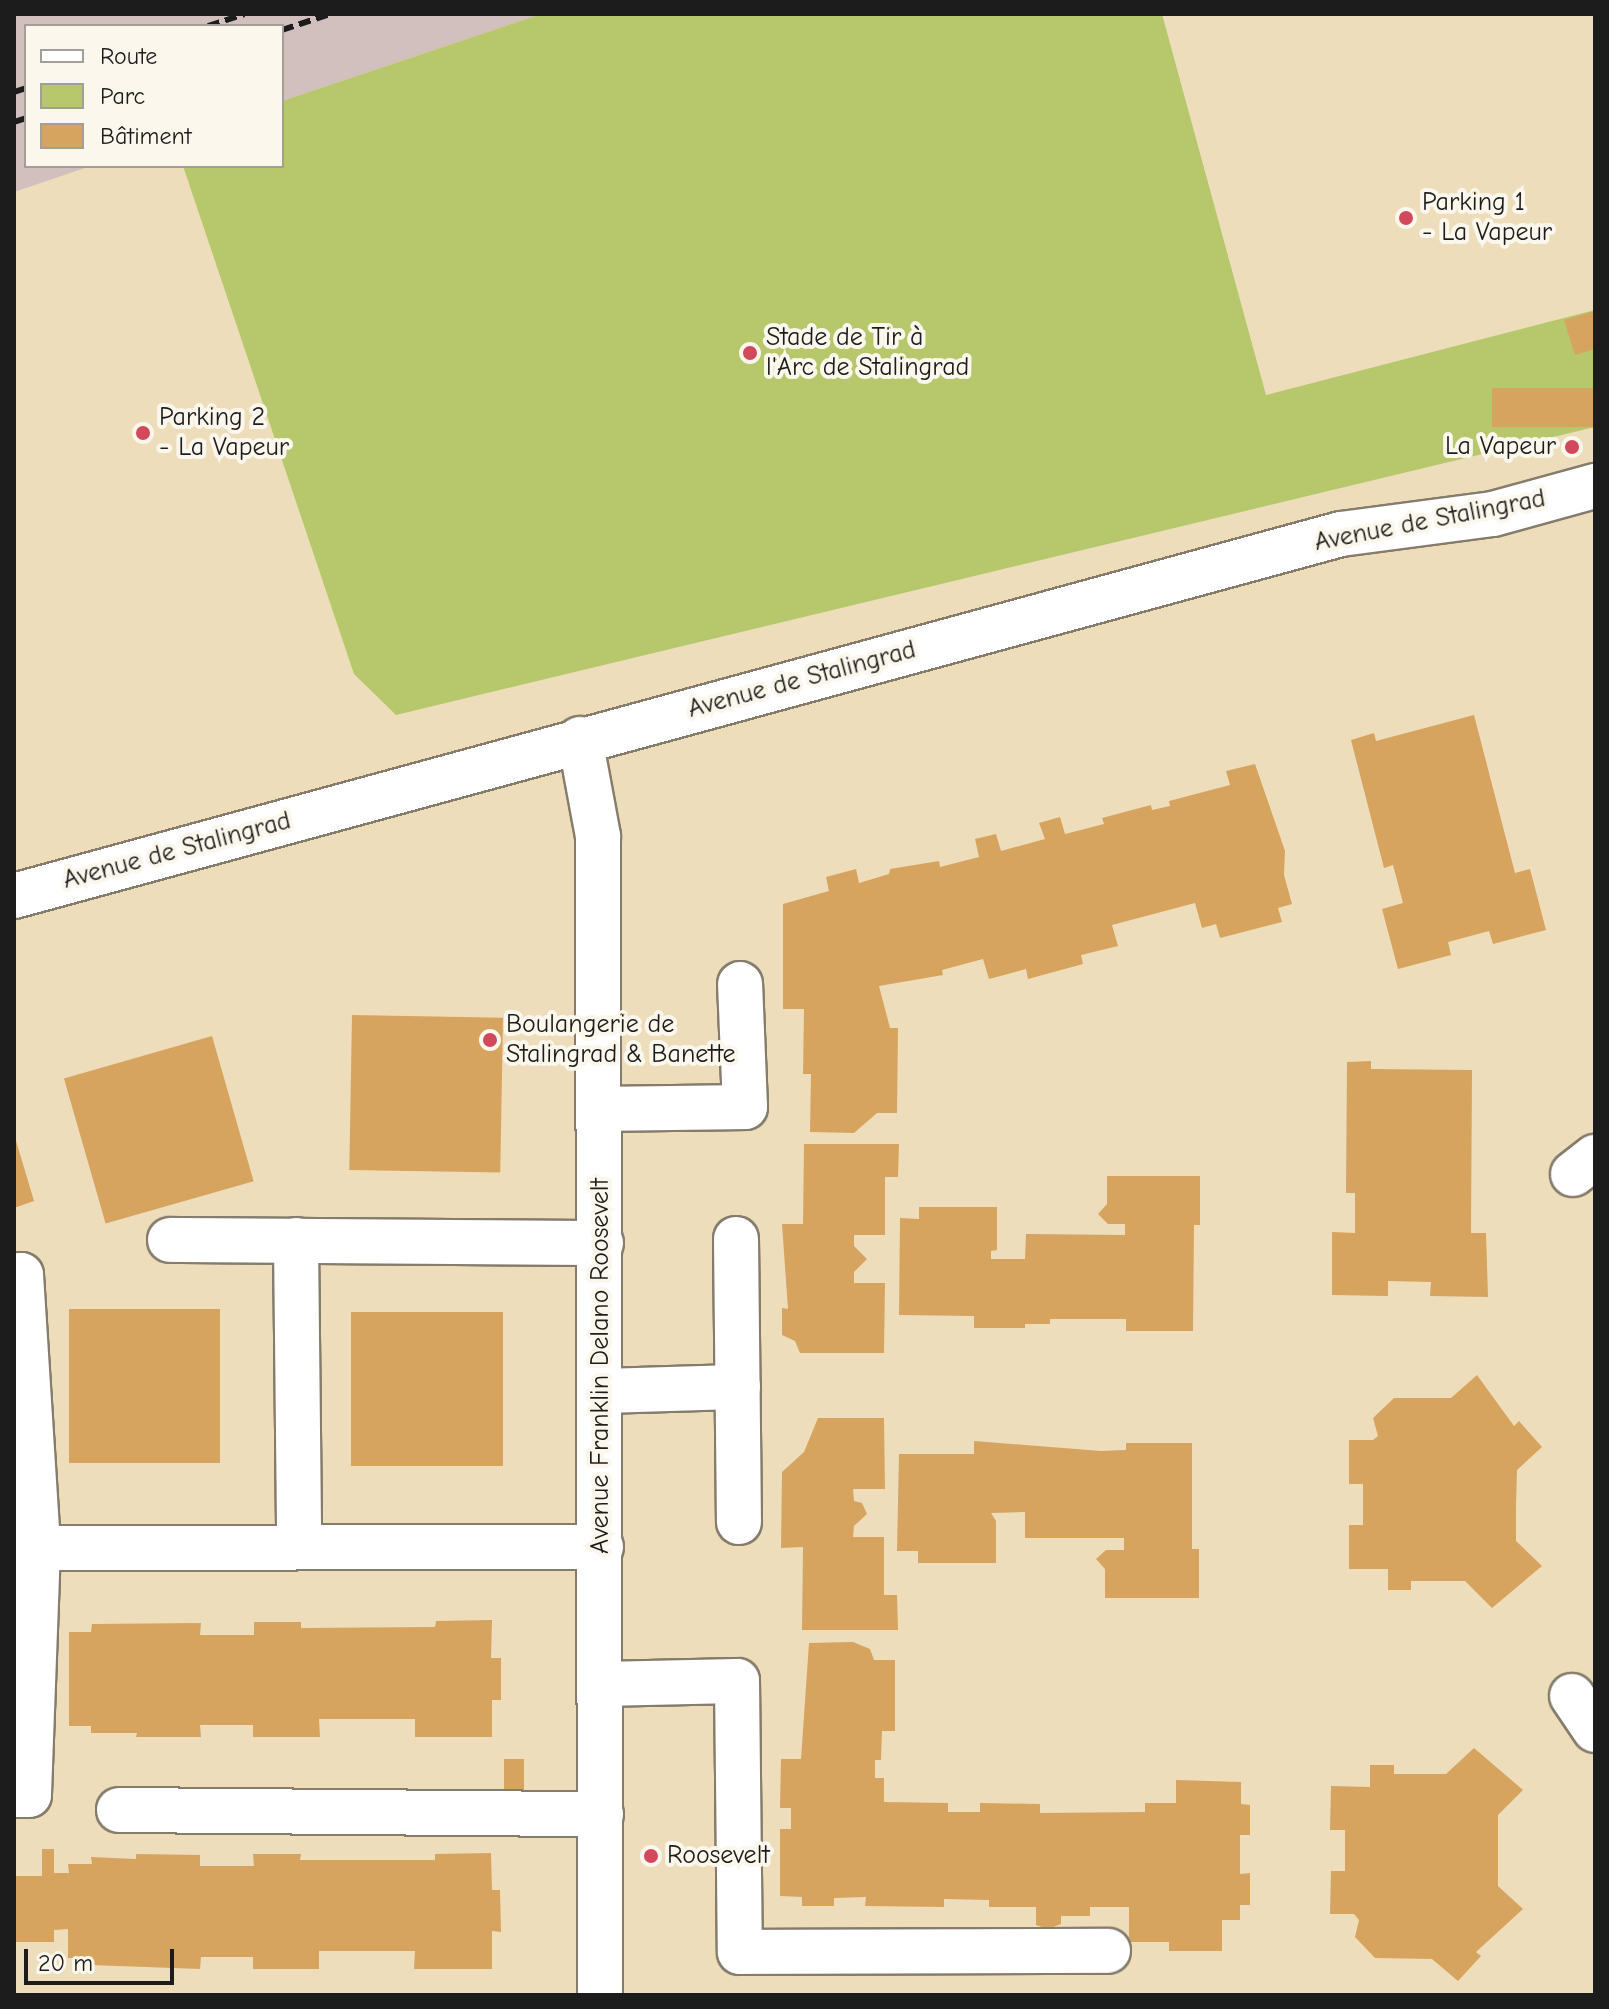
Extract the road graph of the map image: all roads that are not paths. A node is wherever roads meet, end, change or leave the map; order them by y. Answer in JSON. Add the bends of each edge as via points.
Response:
{"nodes":[{"id":1,"x":1595,"y":486,"type":"edge"},
{"id":2,"x":580,"y":739,"type":"junction"},
{"id":3,"x":14,"y":896,"type":"edge"},
{"id":4,"x":740,"y":984,"type":"dead end"},
{"id":5,"x":600,"y":1109,"type":"junction"},
{"id":6,"x":736,"y":1239,"type":"dead end"},
{"id":7,"x":170,"y":1240,"type":"dead end"},
{"id":8,"x":296,"y":1240,"type":"junction"},
{"id":9,"x":601,"y":1243,"type":"junction"},
{"id":10,"x":14,"y":1276,"type":"edge"},
{"id":11,"x":738,"y":1387,"type":"junction"},
{"id":12,"x":601,"y":1391,"type":"junction"},
{"id":13,"x":739,"y":1522,"type":"dead end"},
{"id":14,"x":299,"y":1547,"type":"junction"},
{"id":15,"x":601,"y":1547,"type":"junction"},
{"id":16,"x":26,"y":1548,"type":"edge"},
{"id":17,"x":601,"y":1684,"type":"junction"},
{"id":18,"x":14,"y":1795,"type":"edge"},
{"id":19,"x":119,"y":1810,"type":"dead end"},
{"id":20,"x":601,"y":1814,"type":"junction"},
{"id":21,"x":1108,"y":1951,"type":"dead end"},
{"id":22,"x":600,"y":1995,"type":"edge"}],
"edges":[{"from":1,"to":2,"type":"street","name":"Avenue de Stalingrad","via":[[1493,514],[1341,534]]},
{"from":2,"to":3,"type":"street","name":"Avenue de Stalingrad"},
{"from":2,"to":5,"type":"street","name":"Avenue Franklin Delano Roosevelt","via":[[598,836]]},
{"from":4,"to":5,"type":"street","via":[[745,1107]]},
{"from":5,"to":9,"type":"street","name":"Avenue Franklin Delano Roosevelt"},
{"from":6,"to":11,"type":"street"},
{"from":7,"to":8,"type":"street"},
{"from":8,"to":9,"type":"street"},
{"from":8,"to":14,"type":"street"},
{"from":9,"to":12,"type":"street","name":"Avenue Franklin Delano Roosevelt"},
{"from":10,"to":16,"type":"street","via":[[21,1275]]},
{"from":11,"to":12,"type":"street"},
{"from":11,"to":13,"type":"street"},
{"from":12,"to":15,"type":"street","name":"Avenue Franklin Delano Roosevelt"},
{"from":14,"to":15,"type":"street"},
{"from":14,"to":16,"type":"street"},
{"from":15,"to":17,"type":"street","name":"Avenue Franklin Delano Roosevelt"},
{"from":16,"to":18,"type":"street","via":[[29,1795]]},
{"from":17,"to":20,"type":"street","name":"Avenue Franklin Delano Roosevelt"},
{"from":17,"to":21,"type":"street","via":[[737,1681],[740,1952]]},
{"from":19,"to":20,"type":"street"},
{"from":20,"to":22,"type":"street","name":"Avenue Franklin Delano Roosevelt"}]}
